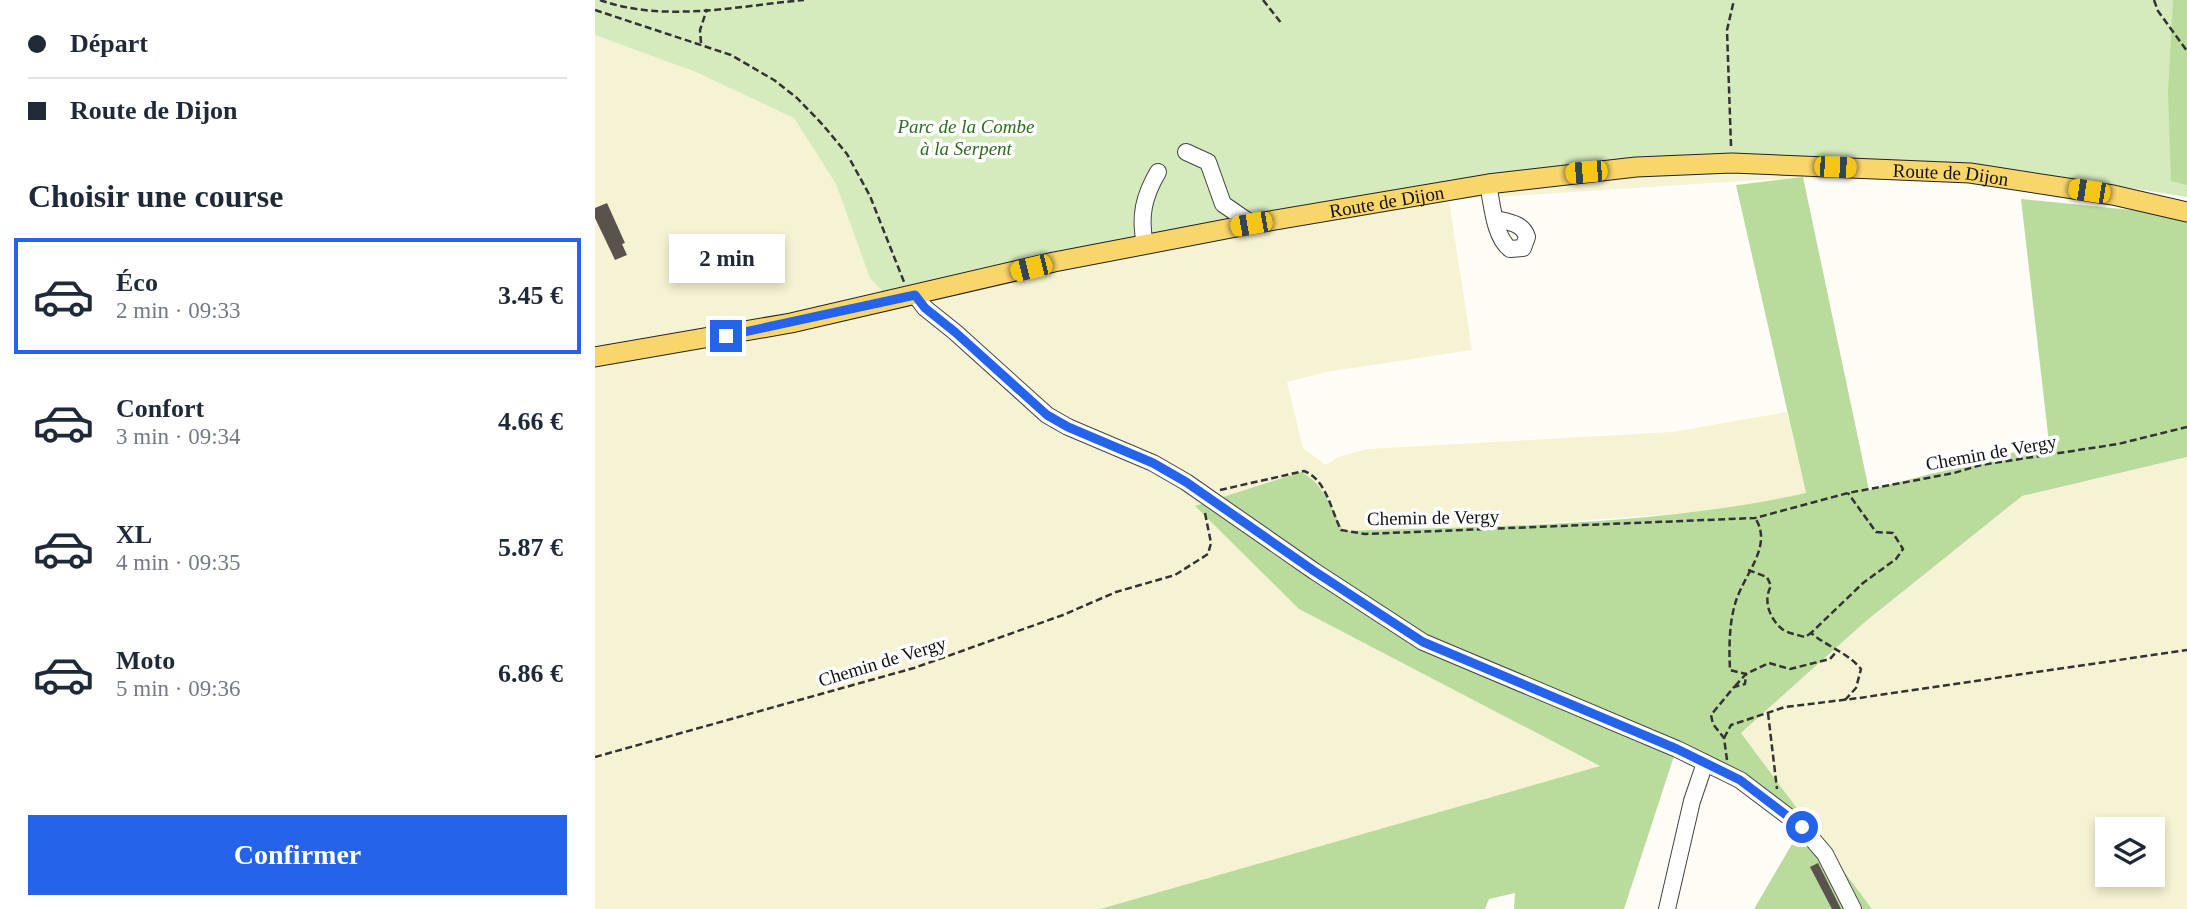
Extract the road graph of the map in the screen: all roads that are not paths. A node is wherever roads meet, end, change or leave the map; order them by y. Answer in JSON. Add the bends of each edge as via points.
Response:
{"nodes":[{"id":1,"x":1186,"y":152,"type":"dead end"},
{"id":2,"x":1158,"y":172,"type":"dead end"},
{"id":3,"x":1488,"y":184,"type":"junction"},
{"id":4,"x":2187,"y":212,"type":"edge"},
{"id":5,"x":1496,"y":219,"type":"dead end"},
{"id":6,"x":1251,"y":224,"type":"junction"},
{"id":7,"x":1145,"y":244,"type":"junction"},
{"id":8,"x":915,"y":295,"type":"junction"},
{"id":9,"x":595,"y":357,"type":"edge"},
{"id":10,"x":1705,"y":763,"type":"junction"},
{"id":11,"x":1667,"y":909,"type":"edge"},
{"id":12,"x":1853,"y":909,"type":"edge"}],
"edges":[{"from":1,"to":6,"type":"street","via":[[1207,162],[1223,204]]},
{"from":2,"to":7,"type":"street","via":[[1143,202]]},
{"from":3,"to":4,"type":"main road","name":"Route de Dijon","via":[[1732,163],[1970,173],[2113,195]]},
{"from":3,"to":5,"type":"street"},
{"from":3,"to":6,"type":"main road","name":"Route de Dijon"},
{"from":6,"to":7,"type":"main road","name":"Route de Dijon"},
{"from":7,"to":8,"type":"main road","name":"Route de Dijon"},
{"from":8,"to":9,"type":"main road","name":"Route de Dijon","via":[[791,323]]},
{"from":8,"to":10,"type":"street","via":[[1047,415],[1153,463],[1423,642]]},
{"from":10,"to":11,"type":"street"},
{"from":10,"to":12,"type":"street","via":[[1740,780],[1802,827],[1825,854]]}]}
